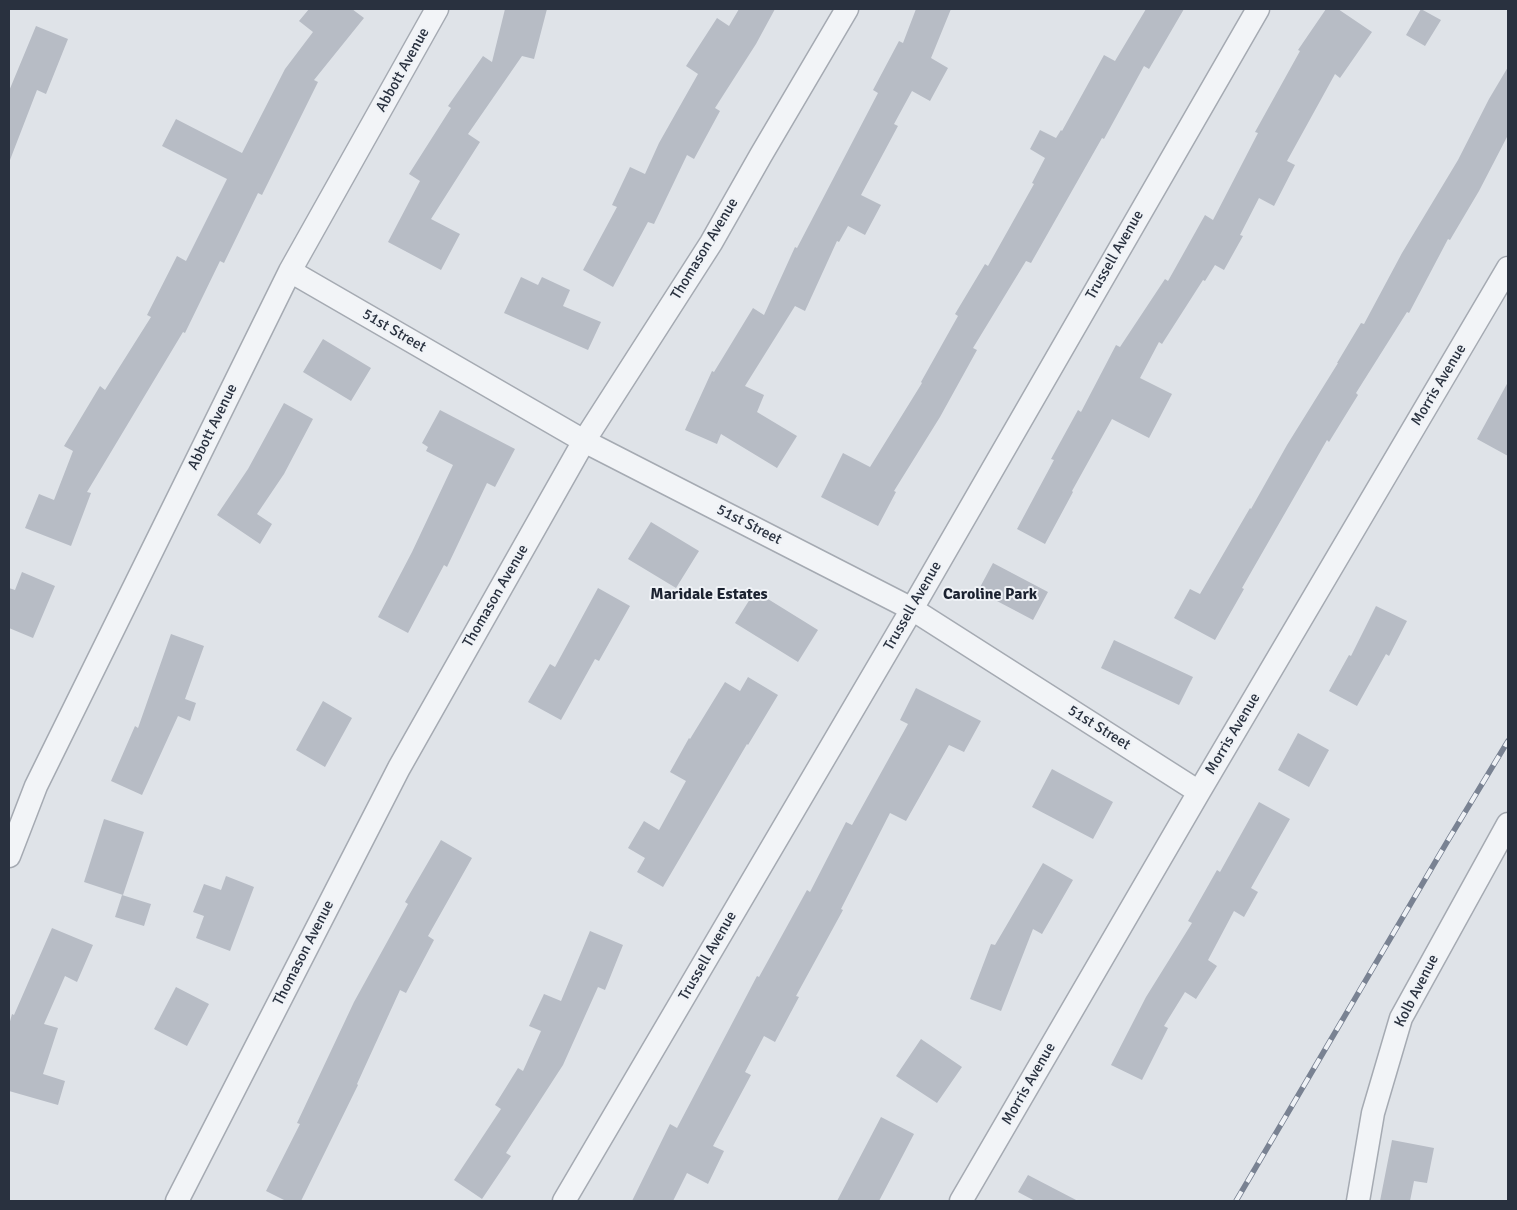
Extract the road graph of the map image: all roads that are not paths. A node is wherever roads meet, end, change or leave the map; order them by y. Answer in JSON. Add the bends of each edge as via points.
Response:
{"nodes":[{"id":1,"x":437,"y":9,"type":"edge"},
{"id":2,"x":847,"y":9,"type":"edge"},
{"id":3,"x":1258,"y":9,"type":"edge"},
{"id":4,"x":1508,"y":268,"type":"edge"},
{"id":5,"x":290,"y":271,"type":"junction"},
{"id":6,"x":584,"y":441,"type":"junction"},
{"id":7,"x":912,"y":609,"type":"junction"},
{"id":8,"x":1200,"y":792,"type":"junction"},
{"id":9,"x":1508,"y":824,"type":"edge"},
{"id":10,"x":9,"y":856,"type":"edge"},
{"id":11,"x":177,"y":1201,"type":"edge"},
{"id":12,"x":564,"y":1201,"type":"edge"},
{"id":13,"x":960,"y":1201,"type":"edge"},
{"id":14,"x":1358,"y":1201,"type":"edge"}],
"edges":[{"from":1,"to":5,"type":"street","name":"Abbott Avenue"},
{"from":2,"to":6,"type":"street","name":"Thomason Avenue","via":[[711,243]]},
{"from":3,"to":7,"type":"street","name":"Trussell Avenue"},
{"from":4,"to":8,"type":"street","name":"Morris Avenue"},
{"from":5,"to":6,"type":"street","name":"51st Street"},
{"from":5,"to":10,"type":"street","name":"Abbott Avenue","via":[[36,786]]},
{"from":6,"to":7,"type":"street","name":"51st Street"},
{"from":6,"to":11,"type":"street","name":"Thomason Avenue","via":[[399,768]]},
{"from":7,"to":8,"type":"street","name":"51st Street"},
{"from":7,"to":12,"type":"street","name":"Trussell Avenue"},
{"from":8,"to":13,"type":"street","name":"Morris Avenue"},
{"from":9,"to":14,"type":"street","name":"Kolb Avenue","via":[[1400,1018],[1373,1113]]}]}
